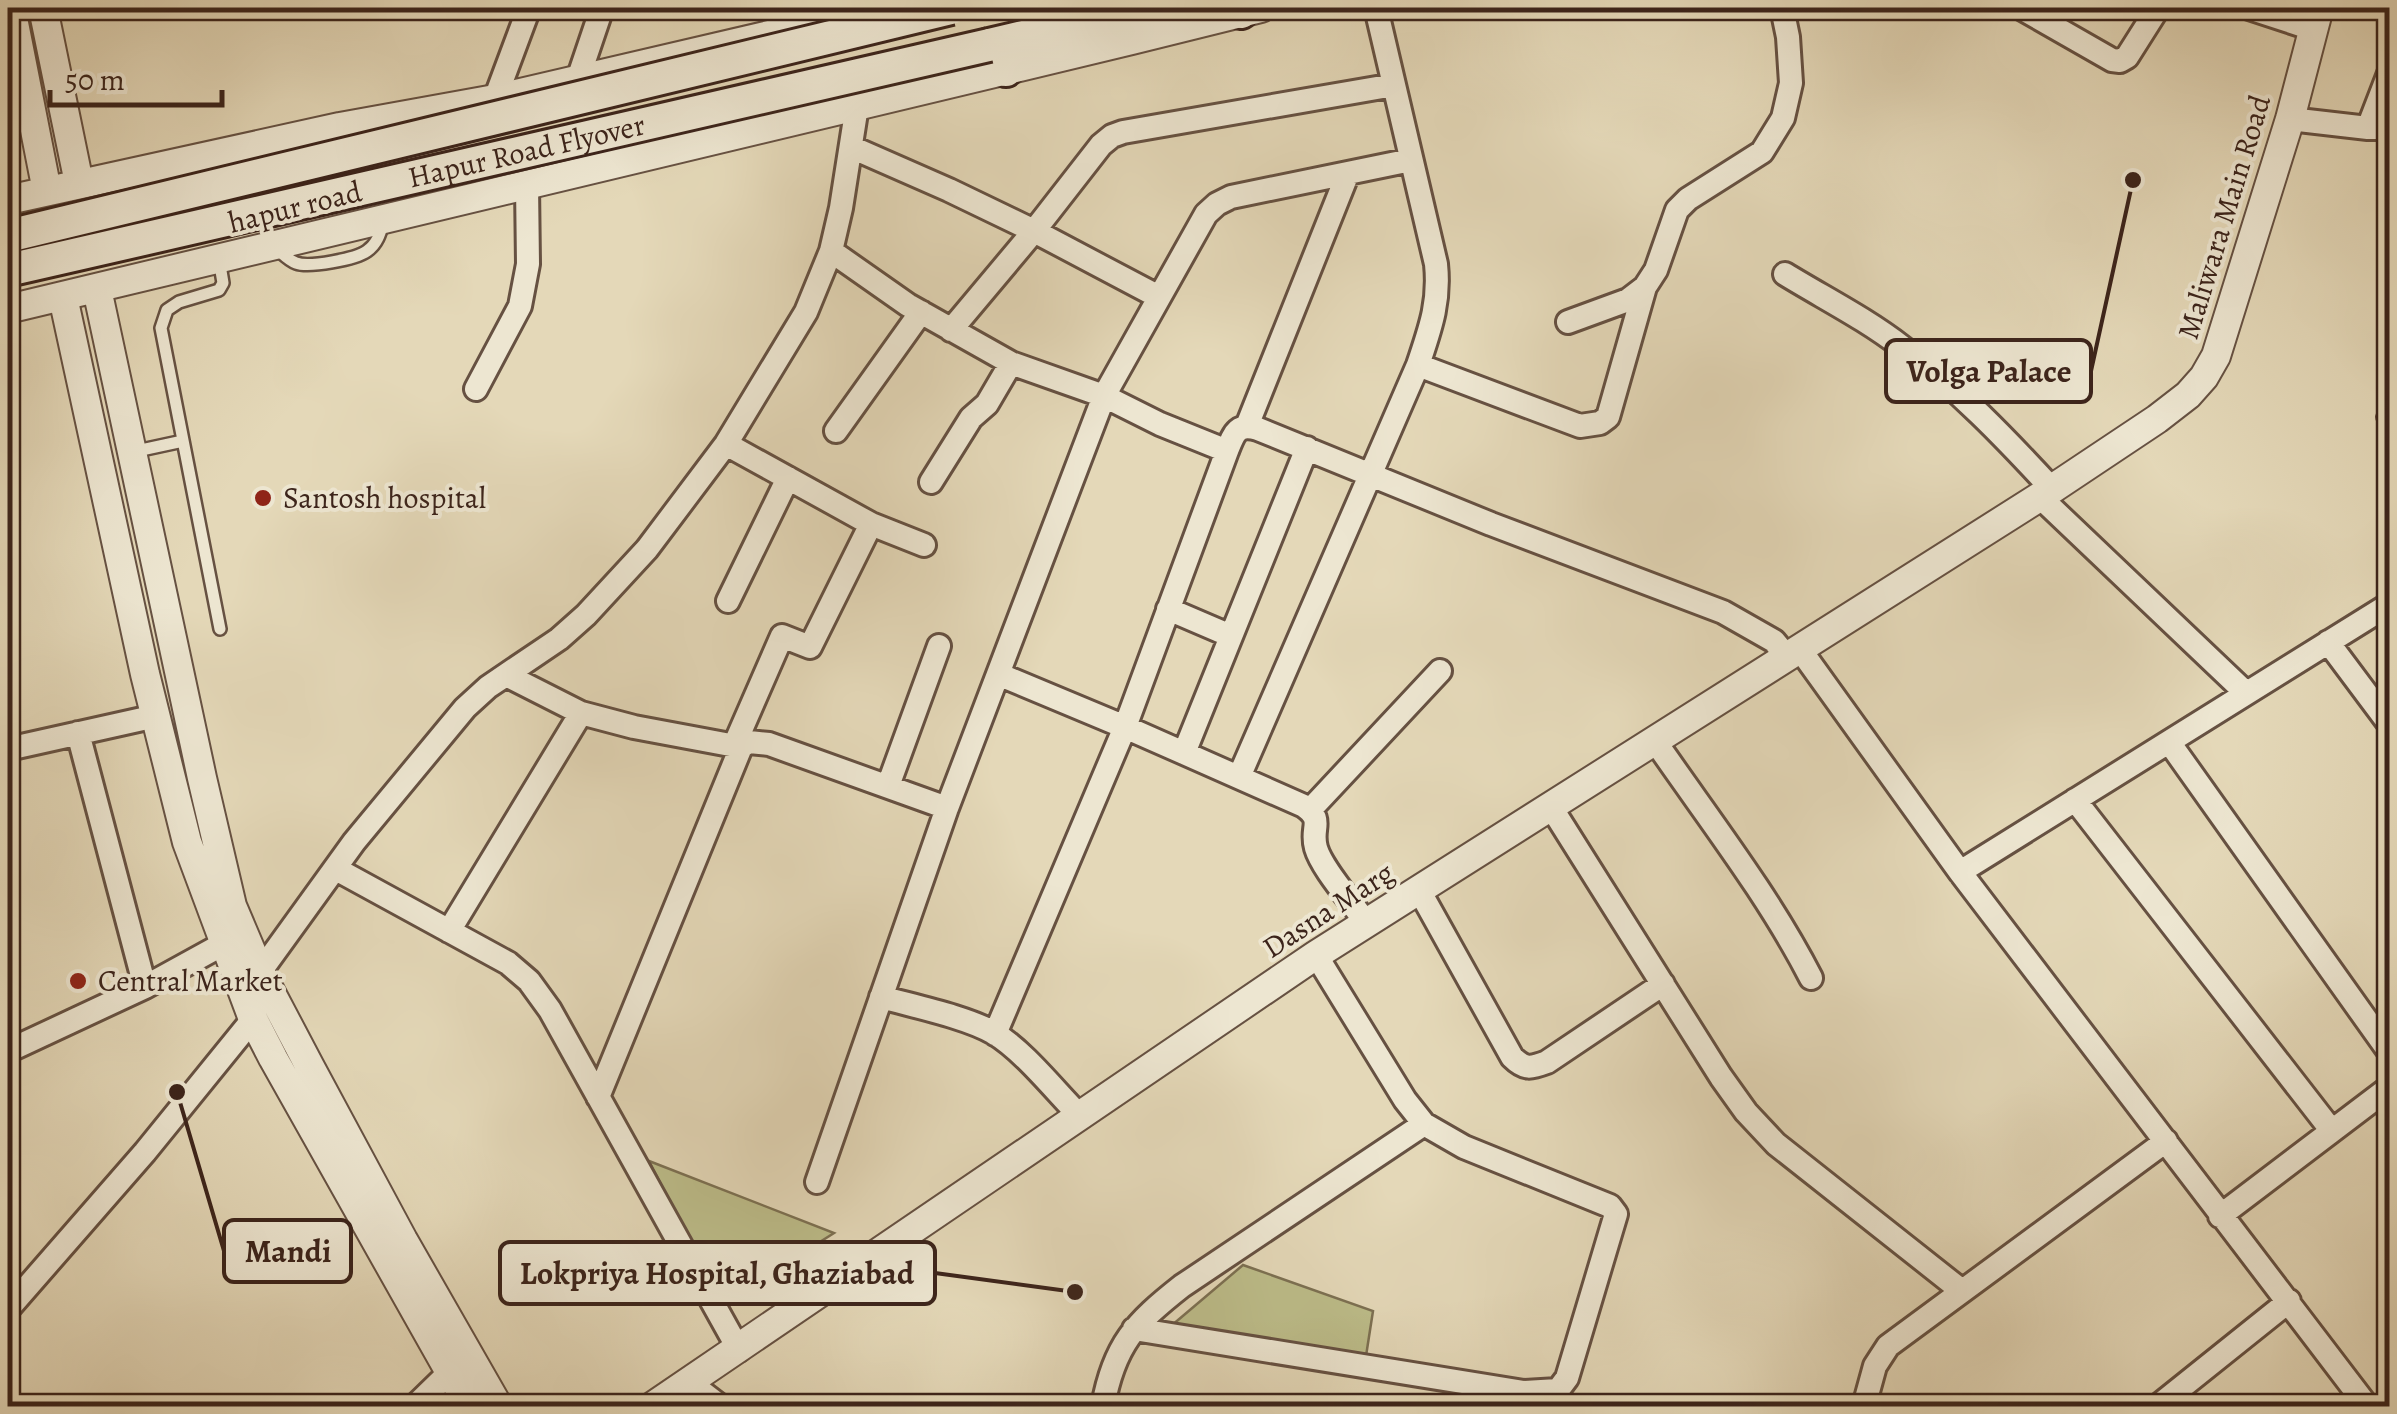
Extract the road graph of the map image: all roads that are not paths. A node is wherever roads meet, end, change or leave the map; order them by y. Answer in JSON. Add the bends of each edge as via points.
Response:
{"nodes":[{"id":1,"x":11,"y":8,"type":"edge"},
{"id":2,"x":43,"y":8,"type":"edge"},
{"id":3,"x":529,"y":8,"type":"edge"},
{"id":4,"x":602,"y":8,"type":"edge"},
{"id":5,"x":886,"y":8,"type":"edge"},
{"id":6,"x":951,"y":8,"type":"edge"},
{"id":7,"x":1148,"y":8,"type":"edge"},
{"id":8,"x":1376,"y":8,"type":"edge"},
{"id":9,"x":1782,"y":8,"type":"edge"},
{"id":10,"x":2021,"y":8,"type":"edge"},
{"id":11,"x":2158,"y":8,"type":"edge"},
{"id":12,"x":2249,"y":8,"type":"edge"},
{"id":13,"x":1247,"y":9,"type":"edge"},
{"id":14,"x":2316,"y":18,"type":"edge"},
{"id":15,"x":998,"y":58,"type":"junction"},
{"id":16,"x":2390,"y":70,"type":"edge"},
{"id":17,"x":578,"y":79,"type":"junction"},
{"id":18,"x":1394,"y":85,"type":"junction"},
{"id":19,"x":495,"y":99,"type":"junction"},
{"id":20,"x":857,"y":106,"type":"junction"},
{"id":21,"x":2290,"y":120,"type":"junction"},
{"id":22,"x":2379,"y":128,"type":"edge"},
{"id":23,"x":851,"y":147,"type":"junction"},
{"id":24,"x":1411,"y":160,"type":"junction"},
{"id":25,"x":148,"y":168,"type":"junction"},
{"id":26,"x":1348,"y":173,"type":"junction"},
{"id":27,"x":79,"y":183,"type":"junction"},
{"id":28,"x":526,"y":185,"type":"junction"},
{"id":29,"x":46,"y":192,"type":"junction"},
{"id":30,"x":8,"y":200,"type":"edge"},
{"id":31,"x":1034,"y":231,"type":"junction"},
{"id":32,"x":8,"y":236,"type":"edge"},
{"id":33,"x":830,"y":251,"type":"junction"},
{"id":34,"x":219,"y":259,"type":"junction"},
{"id":35,"x":8,"y":270,"type":"edge"},
{"id":36,"x":172,"y":270,"type":"junction"},
{"id":37,"x":1785,"y":274,"type":"dead end"},
{"id":38,"x":1645,"y":287,"type":"junction"},
{"id":39,"x":97,"y":289,"type":"junction"},
{"id":40,"x":63,"y":297,"type":"junction"},
{"id":41,"x":1160,"y":297,"type":"junction"},
{"id":42,"x":8,"y":309,"type":"edge"},
{"id":43,"x":920,"y":312,"type":"junction"},
{"id":44,"x":1568,"y":322,"type":"dead end"},
{"id":45,"x":951,"y":330,"type":"junction"},
{"id":46,"x":1011,"y":363,"type":"junction"},
{"id":47,"x":1418,"y":365,"type":"junction"},
{"id":48,"x":476,"y":389,"type":"dead end"},
{"id":49,"x":1104,"y":396,"type":"junction"},
{"id":50,"x":1247,"y":426,"type":"junction"},
{"id":51,"x":836,"y":430,"type":"dead end"},
{"id":52,"x":183,"y":442,"type":"junction"},
{"id":53,"x":726,"y":444,"type":"junction"},
{"id":54,"x":1308,"y":448,"type":"junction"},
{"id":55,"x":1227,"y":451,"type":"junction"},
{"id":56,"x":132,"y":452,"type":"junction"},
{"id":57,"x":1370,"y":476,"type":"junction"},
{"id":58,"x":788,"y":478,"type":"junction"},
{"id":59,"x":931,"y":482,"type":"dead end"},
{"id":60,"x":2046,"y":493,"type":"junction"},
{"id":61,"x":872,"y":524,"type":"junction"},
{"id":62,"x":924,"y":546,"type":"dead end"},
{"id":63,"x":728,"y":601,"type":"dead end"},
{"id":64,"x":2390,"y":604,"type":"edge"},
{"id":65,"x":1168,"y":609,"type":"junction"},
{"id":66,"x":220,"y":629,"type":"dead end"},
{"id":67,"x":1231,"y":636,"type":"junction"},
{"id":68,"x":2328,"y":642,"type":"junction"},
{"id":69,"x":939,"y":646,"type":"dead end"},
{"id":70,"x":1794,"y":653,"type":"junction"},
{"id":71,"x":1440,"y":671,"type":"dead end"},
{"id":72,"x":998,"y":674,"type":"junction"},
{"id":73,"x":506,"y":675,"type":"junction"},
{"id":74,"x":2246,"y":693,"type":"junction"},
{"id":75,"x":581,"y":714,"type":"junction"},
{"id":76,"x":156,"y":716,"type":"junction"},
{"id":77,"x":2390,"y":726,"type":"edge"},
{"id":78,"x":1125,"y":727,"type":"junction"},
{"id":79,"x":78,"y":733,"type":"junction"},
{"id":80,"x":1655,"y":741,"type":"junction"},
{"id":81,"x":2169,"y":742,"type":"junction"},
{"id":82,"x":738,"y":746,"type":"junction"},
{"id":83,"x":8,"y":749,"type":"edge"},
{"id":84,"x":1184,"y":753,"type":"junction"},
{"id":85,"x":1238,"y":776,"type":"junction"},
{"id":86,"x":888,"y":786,"type":"junction"},
{"id":87,"x":2075,"y":800,"type":"junction"},
{"id":88,"x":1552,"y":806,"type":"junction"},
{"id":89,"x":947,"y":808,"type":"junction"},
{"id":90,"x":1310,"y":810,"type":"junction"},
{"id":91,"x":336,"y":869,"type":"junction"},
{"id":92,"x":1960,"y":872,"type":"junction"},
{"id":93,"x":1419,"y":890,"type":"junction"},
{"id":94,"x":1366,"y":923,"type":"junction"},
{"id":95,"x":448,"y":930,"type":"junction"},
{"id":96,"x":225,"y":943,"type":"junction"},
{"id":97,"x":1316,"y":955,"type":"junction"},
{"id":98,"x":260,"y":972,"type":"junction"},
{"id":99,"x":1811,"y":978,"type":"dead end"},
{"id":100,"x":1662,"y":984,"type":"junction"},
{"id":101,"x":145,"y":987,"type":"junction"},
{"id":102,"x":881,"y":997,"type":"junction"},
{"id":103,"x":253,"y":1019,"type":"junction"},
{"id":104,"x":995,"y":1034,"type":"junction"},
{"id":105,"x":8,"y":1051,"type":"edge"},
{"id":106,"x":2390,"y":1052,"type":"edge"},
{"id":107,"x":2390,"y":1087,"type":"edge"},
{"id":108,"x":598,"y":1096,"type":"junction"},
{"id":109,"x":1080,"y":1116,"type":"junction"},
{"id":110,"x":1424,"y":1124,"type":"junction"},
{"id":111,"x":2332,"y":1131,"type":"junction"},
{"id":112,"x":2166,"y":1140,"type":"junction"},
{"id":113,"x":816,"y":1182,"type":"dead end"},
{"id":114,"x":2220,"y":1216,"type":"junction"},
{"id":115,"x":1962,"y":1291,"type":"junction"},
{"id":116,"x":2289,"y":1302,"type":"junction"},
{"id":117,"x":8,"y":1309,"type":"edge"},
{"id":118,"x":1134,"y":1329,"type":"junction"},
{"id":119,"x":739,"y":1350,"type":"junction"},
{"id":120,"x":450,"y":1372,"type":"junction"},
{"id":121,"x":690,"y":1383,"type":"junction"},
{"id":122,"x":414,"y":1406,"type":"edge"},
{"id":123,"x":469,"y":1406,"type":"edge"},
{"id":124,"x":498,"y":1406,"type":"edge"},
{"id":125,"x":653,"y":1406,"type":"edge"},
{"id":126,"x":720,"y":1406,"type":"edge"},
{"id":127,"x":1103,"y":1406,"type":"edge"},
{"id":128,"x":1864,"y":1406,"type":"edge"},
{"id":129,"x":2158,"y":1406,"type":"edge"},
{"id":130,"x":2367,"y":1406,"type":"edge"}],
"edges":[{"from":1,"to":29,"type":"street"},
{"from":2,"to":27,"type":"street"},
{"from":3,"to":19,"type":"street"},
{"from":4,"to":17,"type":"street"},
{"from":5,"to":17,"type":"street"},
{"from":6,"to":32,"type":"main road","name":"Hapur Road Flyover","bridge":true},
{"from":7,"to":15,"type":"main road","name":"Hapur Road Flyover","via":[[1045,32]]},
{"from":8,"to":18,"type":"street"},
{"from":9,"to":38,"type":"street","via":[[1791,83],[1783,118],[1762,152],[1677,210]]},
{"from":10,"to":11,"type":"street","via":[[2120,61]]},
{"from":12,"to":14,"type":"street"},
{"from":13,"to":15,"type":"street","name":"hapur road"},
{"from":14,"to":21,"type":"street","name":"Maliwara Main Road"},
{"from":15,"to":20,"type":"street","name":"hapur road"},
{"from":15,"to":35,"type":"main road","name":"Hapur Road Flyover","bridge":true},
{"from":16,"to":22,"type":"street"},
{"from":17,"to":19,"type":"street"},
{"from":18,"to":24,"type":"street"},
{"from":18,"to":31,"type":"street","via":[[1112,136]]},
{"from":19,"to":25,"type":"street"},
{"from":20,"to":23,"type":"street"},
{"from":20,"to":28,"type":"street","name":"hapur road"},
{"from":21,"to":22,"type":"street"},
{"from":21,"to":60,"type":"street","name":"Maliwara Main Road","via":[[2204,377],[2157,419]]},
{"from":23,"to":31,"type":"street"},
{"from":23,"to":33,"type":"street"},
{"from":24,"to":26,"type":"street"},
{"from":24,"to":47,"type":"street","via":[[1438,289]]},
{"from":25,"to":27,"type":"street"},
{"from":25,"to":36,"type":"street"},
{"from":26,"to":41,"type":"street","via":[[1217,204]]},
{"from":26,"to":50,"type":"street"},
{"from":27,"to":29,"type":"street"},
{"from":28,"to":34,"type":"street","name":"hapur road"},
{"from":28,"to":48,"type":"street","via":[[528,264],[520,306]]},
{"from":29,"to":30,"type":"street"},
{"from":31,"to":41,"type":"street"},
{"from":31,"to":45,"type":"street"},
{"from":33,"to":43,"type":"street"},
{"from":33,"to":53,"type":"street","via":[[806,312]]},
{"from":34,"to":36,"type":"street","name":"hapur road"},
{"from":34,"to":52,"type":"lane","via":[[219,290],[179,302],[167,310],[161,328]]},
{"from":36,"to":39,"type":"street","name":"hapur road"},
{"from":37,"to":60,"type":"street","via":[[1930,368],[1992,424]]},
{"from":38,"to":44,"type":"street"},
{"from":38,"to":47,"type":"street","via":[[1608,417],[1600,424],[1580,426]]},
{"from":39,"to":40,"type":"street","name":"hapur road"},
{"from":39,"to":56,"type":"street"},
{"from":40,"to":42,"type":"street","name":"hapur road"},
{"from":40,"to":76,"type":"street"},
{"from":41,"to":49,"type":"street"},
{"from":43,"to":45,"type":"street"},
{"from":43,"to":51,"type":"street"},
{"from":45,"to":46,"type":"street"},
{"from":46,"to":49,"type":"street"},
{"from":46,"to":59,"type":"street"},
{"from":47,"to":57,"type":"street"},
{"from":49,"to":55,"type":"street"},
{"from":49,"to":72,"type":"street"},
{"from":50,"to":54,"type":"street"},
{"from":50,"to":55,"type":"street"},
{"from":52,"to":56,"type":"lane"},
{"from":52,"to":66,"type":"lane"},
{"from":53,"to":58,"type":"street"},
{"from":53,"to":73,"type":"street","via":[[647,549],[586,615]]},
{"from":54,"to":57,"type":"street"},
{"from":54,"to":67,"type":"street"},
{"from":55,"to":65,"type":"street"},
{"from":56,"to":98,"type":"street","via":[[222,868]]},
{"from":57,"to":70,"type":"street","via":[[1724,612]]},
{"from":57,"to":85,"type":"street"},
{"from":58,"to":61,"type":"street"},
{"from":58,"to":63,"type":"street"},
{"from":60,"to":70,"type":"street","name":"Dasna Marg"},
{"from":60,"to":74,"type":"street"},
{"from":61,"to":62,"type":"street"},
{"from":61,"to":82,"type":"street","via":[[810,647],[782,636]]},
{"from":64,"to":68,"type":"street"},
{"from":65,"to":67,"type":"street"},
{"from":65,"to":78,"type":"street"},
{"from":67,"to":84,"type":"street"},
{"from":68,"to":74,"type":"street"},
{"from":68,"to":77,"type":"street"},
{"from":69,"to":86,"type":"street"},
{"from":70,"to":80,"type":"street","name":"Dasna Marg"},
{"from":70,"to":92,"type":"street"},
{"from":71,"to":90,"type":"street"},
{"from":72,"to":78,"type":"street"},
{"from":72,"to":89,"type":"street"},
{"from":73,"to":75,"type":"street"},
{"from":73,"to":91,"type":"street","via":[[465,708]]},
{"from":74,"to":81,"type":"street"},
{"from":75,"to":82,"type":"street"},
{"from":75,"to":95,"type":"street"},
{"from":76,"to":79,"type":"street"},
{"from":76,"to":96,"type":"street","via":[[187,842]]},
{"from":78,"to":84,"type":"street"},
{"from":78,"to":104,"type":"street"},
{"from":79,"to":83,"type":"street"},
{"from":79,"to":101,"type":"street"},
{"from":80,"to":88,"type":"street","name":"Dasna Marg"},
{"from":80,"to":99,"type":"street"},
{"from":81,"to":87,"type":"street"},
{"from":81,"to":106,"type":"street"},
{"from":82,"to":86,"type":"street","via":[[769,744]]},
{"from":82,"to":108,"type":"street"},
{"from":84,"to":85,"type":"street"},
{"from":85,"to":90,"type":"street"},
{"from":86,"to":89,"type":"street"},
{"from":87,"to":92,"type":"street"},
{"from":87,"to":111,"type":"street"},
{"from":88,"to":93,"type":"street","name":"Dasna Marg"},
{"from":88,"to":100,"type":"street"},
{"from":89,"to":102,"type":"street"},
{"from":90,"to":94,"type":"street","via":[[1320,857]]},
{"from":91,"to":95,"type":"street"},
{"from":91,"to":98,"type":"street"},
{"from":92,"to":112,"type":"street"},
{"from":93,"to":94,"type":"street","name":"Dasna Marg"},
{"from":93,"to":100,"type":"street","via":[[1520,1065],[1547,1062]]},
{"from":94,"to":97,"type":"street","name":"Dasna Marg"},
{"from":95,"to":108,"type":"street","via":[[529,982]]},
{"from":96,"to":101,"type":"street"},
{"from":96,"to":103,"type":"street"},
{"from":97,"to":109,"type":"street","name":"Dasna Marg"},
{"from":97,"to":110,"type":"street"},
{"from":98,"to":124,"type":"street"},
{"from":100,"to":115,"type":"street","via":[[1746,1112],[1776,1144]]},
{"from":101,"to":105,"type":"street"},
{"from":102,"to":104,"type":"street"},
{"from":102,"to":113,"type":"street"},
{"from":103,"to":117,"type":"street"},
{"from":103,"to":120,"type":"street"},
{"from":104,"to":109,"type":"street"},
{"from":107,"to":111,"type":"street"},
{"from":108,"to":119,"type":"street"},
{"from":109,"to":119,"type":"street","name":"Dasna Marg"},
{"from":110,"to":118,"type":"street","via":[[1182,1286]]},
{"from":110,"to":118,"type":"street","via":[[1616,1214],[1558,1390],[1524,1392]]},
{"from":111,"to":114,"type":"street"},
{"from":112,"to":114,"type":"street"},
{"from":112,"to":115,"type":"street"},
{"from":114,"to":116,"type":"street"},
{"from":115,"to":128,"type":"street","via":[[1888,1346]]},
{"from":116,"to":129,"type":"street"},
{"from":116,"to":130,"type":"street"},
{"from":118,"to":127,"type":"street"},
{"from":119,"to":121,"type":"street","name":"Dasna Marg"},
{"from":120,"to":122,"type":"street"},
{"from":120,"to":123,"type":"street"},
{"from":121,"to":125,"type":"street","name":"Dasna Marg"},
{"from":121,"to":126,"type":"street"}]}
